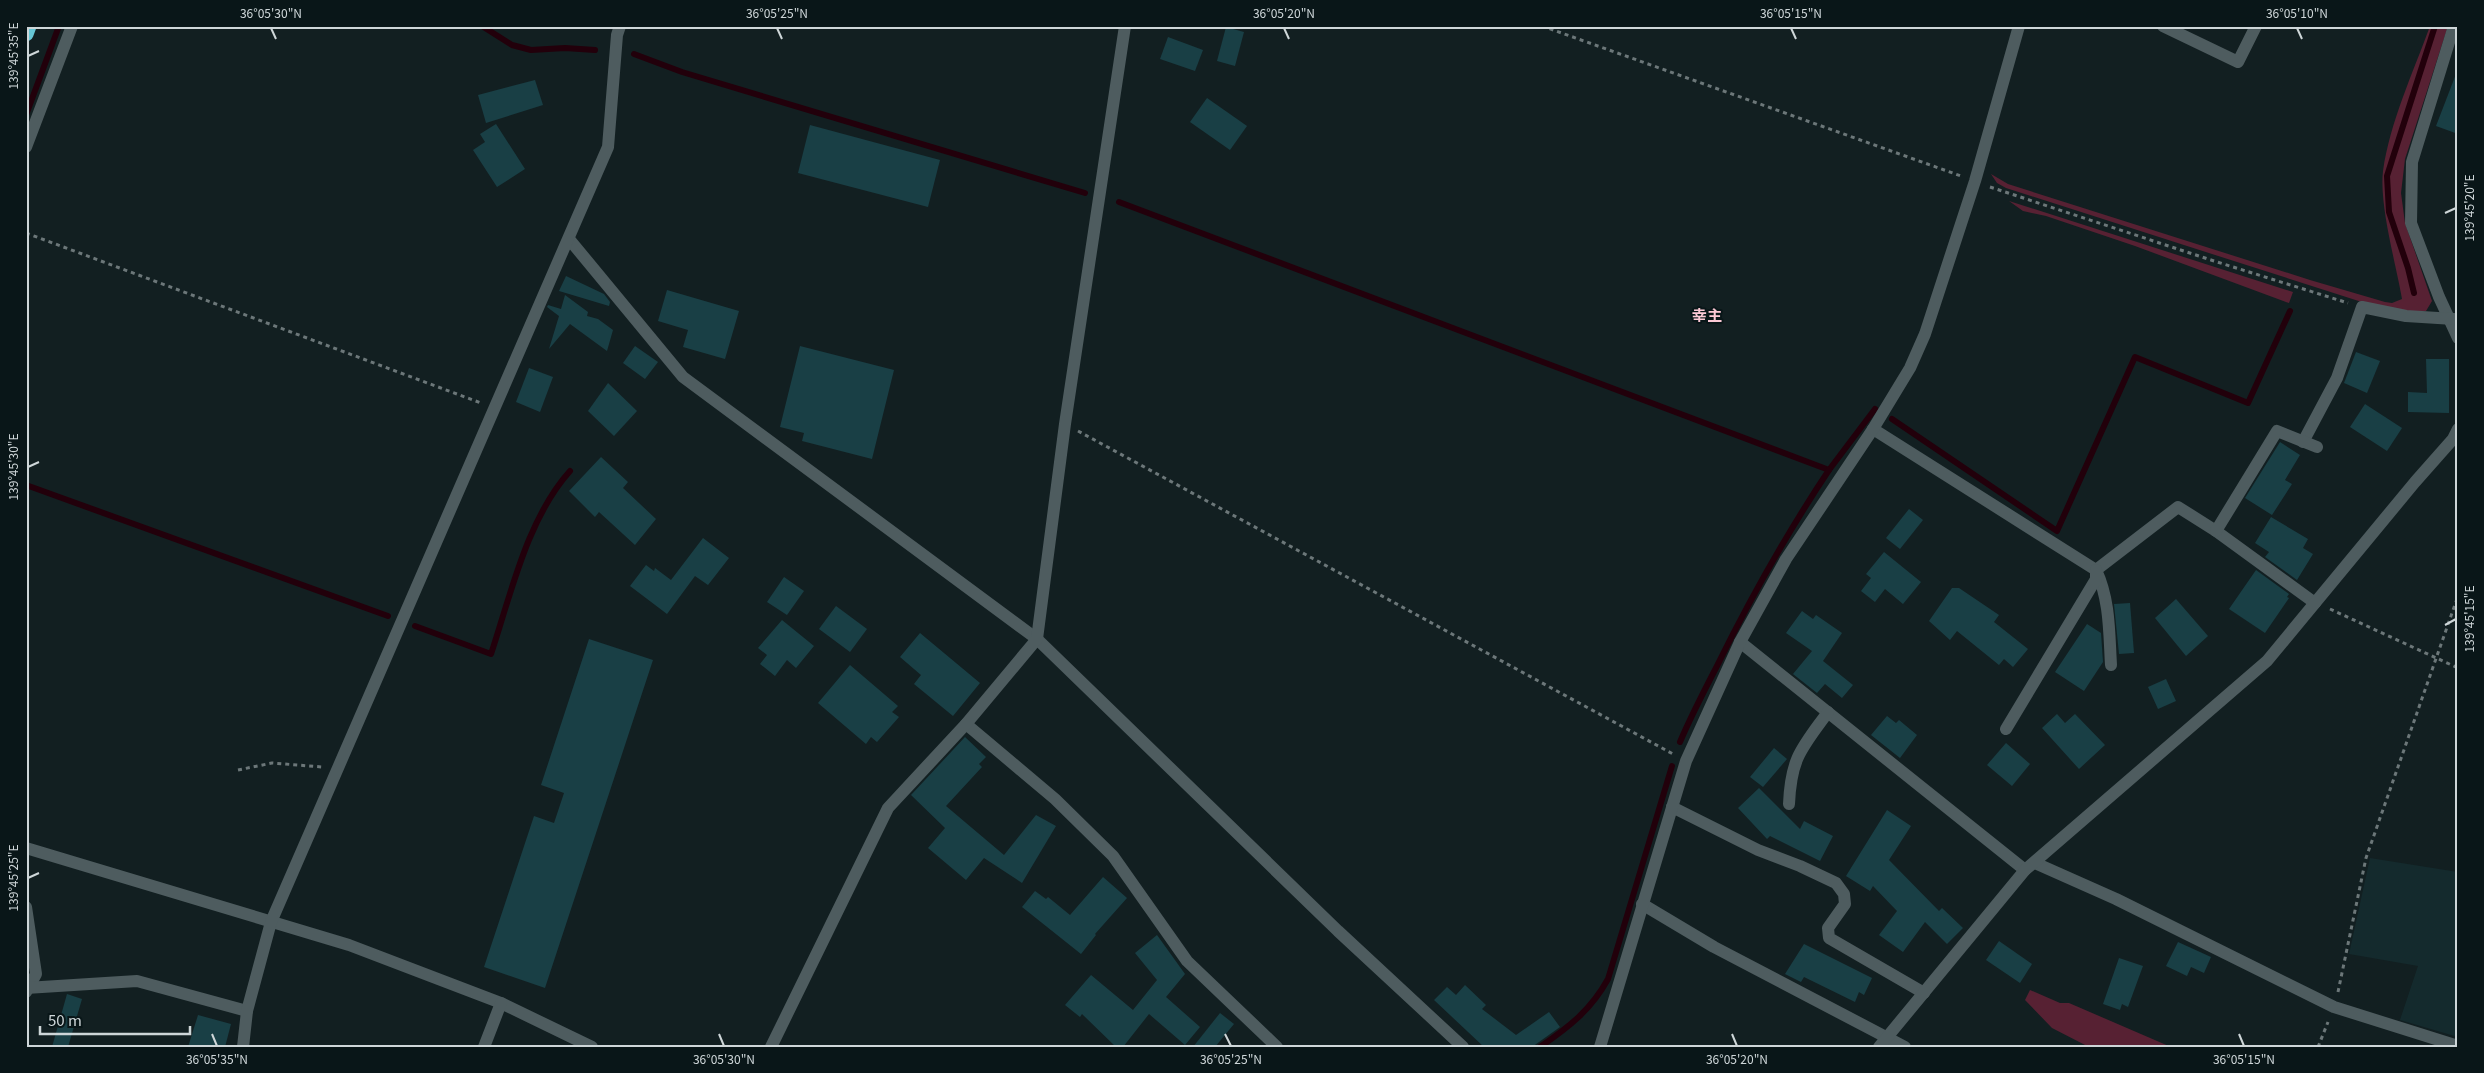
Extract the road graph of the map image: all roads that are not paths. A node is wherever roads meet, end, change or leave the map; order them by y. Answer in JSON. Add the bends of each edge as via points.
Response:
{"nodes":[{"id":1,"x":29,"y":26,"type":"edge"},
{"id":2,"x":72,"y":26,"type":"edge"},
{"id":3,"x":620,"y":26,"type":"edge"},
{"id":4,"x":1125,"y":26,"type":"edge"},
{"id":5,"x":2019,"y":26,"type":"edge"},
{"id":6,"x":2163,"y":26,"type":"edge"},
{"id":7,"x":2256,"y":26,"type":"edge"},
{"id":8,"x":2454,"y":26,"type":"edge"},
{"id":9,"x":26,"y":34,"type":"edge"},
{"id":10,"x":26,"y":147,"type":"edge"},
{"id":11,"x":569,"y":239,"type":"junction"},
{"id":12,"x":2453,"y":319,"type":"edge"},
{"id":13,"x":2458,"y":338,"type":"edge"},
{"id":14,"x":1873,"y":429,"type":"junction"},
{"id":15,"x":2458,"y":429,"type":"edge"},
{"id":16,"x":2303,"y":442,"type":"junction"},
{"id":17,"x":2316,"y":447,"type":"dead end"},
{"id":18,"x":2216,"y":531,"type":"junction"},
{"id":19,"x":2096,"y":570,"type":"junction"},
{"id":20,"x":2315,"y":602,"type":"junction"},
{"id":21,"x":1037,"y":639,"type":"junction"},
{"id":22,"x":1740,"y":642,"type":"junction"},
{"id":23,"x":2110,"y":665,"type":"dead end"},
{"id":24,"x":1828,"y":712,"type":"junction"},
{"id":25,"x":966,"y":724,"type":"junction"},
{"id":26,"x":2006,"y":729,"type":"dead end"},
{"id":27,"x":1789,"y":804,"type":"dead end"},
{"id":28,"x":1672,"y":807,"type":"junction"},
{"id":29,"x":26,"y":848,"type":"edge"},
{"id":30,"x":2030,"y":866,"type":"junction"},
{"id":31,"x":1642,"y":904,"type":"junction"},
{"id":32,"x":26,"y":906,"type":"edge"},
{"id":33,"x":271,"y":922,"type":"junction"},
{"id":34,"x":27,"y":989,"type":"edge"},
{"id":35,"x":1924,"y":993,"type":"junction"},
{"id":36,"x":501,"y":1003,"type":"junction"},
{"id":37,"x":247,"y":1011,"type":"junction"},
{"id":38,"x":1883,"y":1042,"type":"edge"},
{"id":39,"x":2458,"y":1046,"type":"edge"},
{"id":40,"x":243,"y":1047,"type":"edge"},
{"id":41,"x":484,"y":1047,"type":"edge"},
{"id":42,"x":592,"y":1047,"type":"edge"},
{"id":43,"x":771,"y":1047,"type":"edge"},
{"id":44,"x":1277,"y":1047,"type":"edge"},
{"id":45,"x":1463,"y":1047,"type":"edge"},
{"id":46,"x":1600,"y":1047,"type":"edge"},
{"id":47,"x":1905,"y":1047,"type":"edge"}],
"edges":[{"from":1,"to":9,"type":"highway"},
{"from":2,"to":10,"type":"street"},
{"from":3,"to":11,"type":"street","via":[[608,147]]},
{"from":4,"to":21,"type":"street","via":[[1065,424]]},
{"from":5,"to":14,"type":"street","via":[[1975,181],[1925,334],[1907,375]]},
{"from":6,"to":7,"type":"street","via":[[2238,62]]},
{"from":8,"to":12,"type":"street","via":[[2412,162],[2410,184],[2411,223]]},
{"from":11,"to":21,"type":"street","via":[[683,377]]},
{"from":11,"to":33,"type":"street"},
{"from":12,"to":13,"type":"street"},
{"from":12,"to":16,"type":"street","via":[[2406,316],[2362,308],[2336,378]]},
{"from":14,"to":19,"type":"street"},
{"from":14,"to":22,"type":"street","via":[[1786,559]]},
{"from":15,"to":20,"type":"street"},
{"from":16,"to":17,"type":"street"},
{"from":16,"to":18,"type":"street","via":[[2277,431]]},
{"from":18,"to":19,"type":"street","via":[[2178,507]]},
{"from":18,"to":20,"type":"street"},
{"from":19,"to":23,"type":"street","via":[[2107,605]]},
{"from":19,"to":26,"type":"street","via":[[2096,579]]},
{"from":20,"to":30,"type":"street","via":[[2267,661]]},
{"from":21,"to":25,"type":"street"},
{"from":21,"to":45,"type":"street"},
{"from":22,"to":24,"type":"street"},
{"from":22,"to":28,"type":"street","via":[[1686,761]]},
{"from":24,"to":27,"type":"street","via":[[1798,755],[1790,777]]},
{"from":24,"to":30,"type":"street"},
{"from":25,"to":43,"type":"street","via":[[888,808]]},
{"from":25,"to":44,"type":"street","via":[[1055,798],[1113,856],[1187,961]]},
{"from":28,"to":31,"type":"street"},
{"from":28,"to":35,"type":"street","via":[[1758,850],[1836,883],[1844,894],[1845,904],[1828,928],[1829,938]]},
{"from":29,"to":33,"type":"street"},
{"from":30,"to":35,"type":"street"},
{"from":30,"to":39,"type":"street","via":[[2116,899],[2334,1007]]},
{"from":31,"to":38,"type":"street"},
{"from":31,"to":46,"type":"street"},
{"from":32,"to":34,"type":"street","via":[[36,974]]},
{"from":33,"to":36,"type":"street","via":[[349,945]]},
{"from":33,"to":37,"type":"street"},
{"from":34,"to":37,"type":"street","via":[[137,981]]},
{"from":35,"to":38,"type":"street"},
{"from":36,"to":41,"type":"street"},
{"from":36,"to":42,"type":"street"},
{"from":37,"to":40,"type":"street"},
{"from":38,"to":47,"type":"street"}]}
